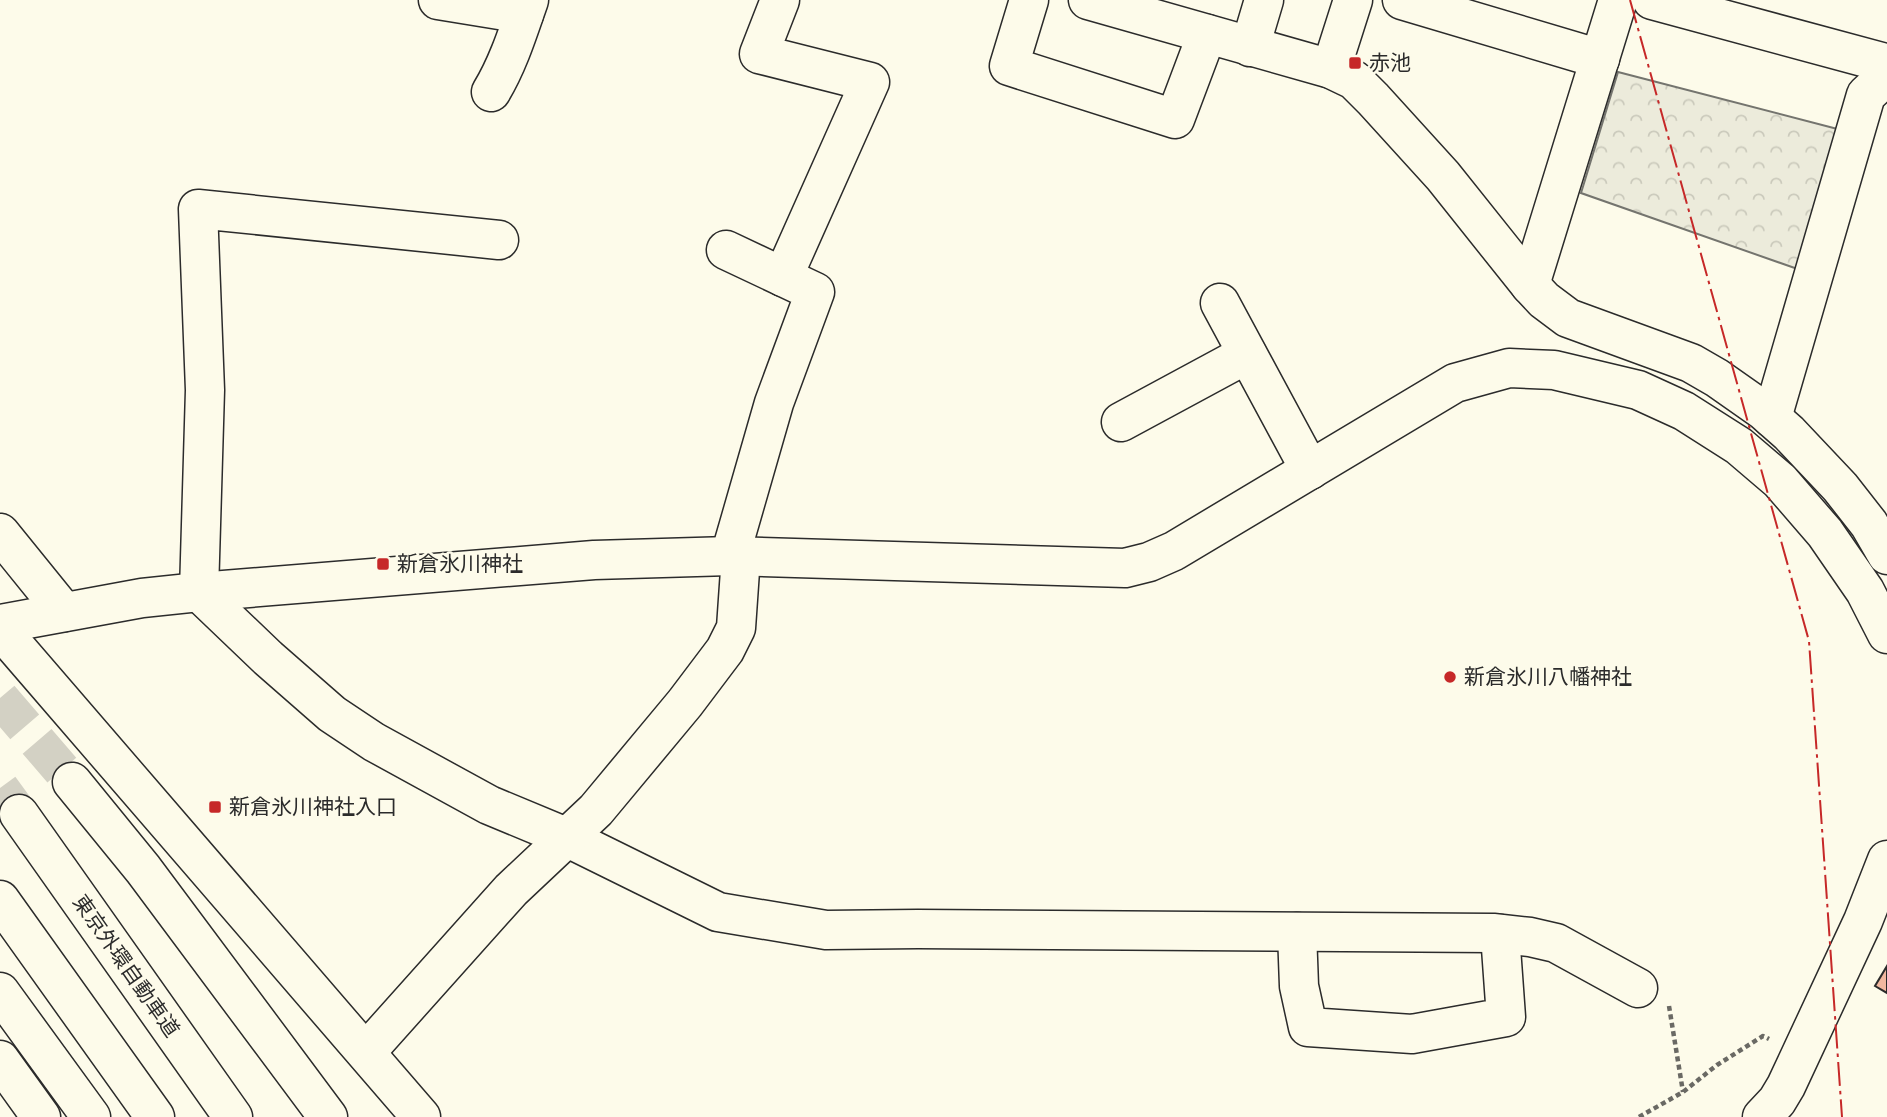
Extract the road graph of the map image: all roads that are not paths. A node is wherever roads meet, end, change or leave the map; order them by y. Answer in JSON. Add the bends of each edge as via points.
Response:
{"nodes":[{"id":1,"x":438,"y":0,"type":"edge"},
{"id":2,"x":780,"y":0,"type":"edge"},
{"id":3,"x":1029,"y":0,"type":"edge"},
{"id":4,"x":1088,"y":0,"type":"edge"},
{"id":5,"x":1264,"y":0,"type":"edge"},
{"id":6,"x":1353,"y":0,"type":"edge"},
{"id":7,"x":1402,"y":0,"type":"edge"},
{"id":8,"x":1618,"y":0,"type":"edge"},
{"id":9,"x":1652,"y":0,"type":"edge"},
{"id":10,"x":526,"y":7,"type":"edge"},
{"id":11,"x":1206,"y":34,"type":"junction"},
{"id":12,"x":1250,"y":47,"type":"junction"},
{"id":13,"x":1600,"y":59,"type":"junction"},
{"id":14,"x":1331,"y":69,"type":"junction"},
{"id":15,"x":1885,"y":71,"type":"edge"},
{"id":16,"x":491,"y":92,"type":"dead end"},
{"id":17,"x":499,"y":240,"type":"dead end"},
{"id":18,"x":726,"y":250,"type":"dead end"},
{"id":19,"x":783,"y":277,"type":"junction"},
{"id":20,"x":1530,"y":285,"type":"junction"},
{"id":21,"x":1220,"y":303,"type":"dead end"},
{"id":22,"x":1247,"y":354,"type":"junction"},
{"id":23,"x":1772,"y":418,"type":"junction"},
{"id":24,"x":1121,"y":422,"type":"dead end"},
{"id":25,"x":1310,"y":470,"type":"junction"},
{"id":26,"x":0,"y":533,"type":"edge"},
{"id":27,"x":1887,"y":555,"type":"edge"},
{"id":28,"x":736,"y":556,"type":"junction"},
{"id":29,"x":199,"y":592,"type":"junction"},
{"id":30,"x":64,"y":612,"type":"junction"},
{"id":31,"x":0,"y":624,"type":"edge"},
{"id":32,"x":0,"y":629,"type":"edge"},
{"id":33,"x":1887,"y":634,"type":"edge"},
{"id":34,"x":72,"y":782,"type":"tunnel mouth"},
{"id":35,"x":19,"y":814,"type":"tunnel mouth"},
{"id":36,"x":566,"y":837,"type":"junction"},
{"id":37,"x":1887,"y":860,"type":"edge"},
{"id":38,"x":144,"y":869,"type":"junction"},
{"id":39,"x":0,"y":900,"type":"edge"},
{"id":40,"x":1297,"y":932,"type":"junction"},
{"id":41,"x":1500,"y":934,"type":"junction"},
{"id":42,"x":1638,"y":988,"type":"road end"},
{"id":43,"x":0,"y":992,"type":"edge"},
{"id":44,"x":366,"y":1052,"type":"junction"},
{"id":45,"x":0,"y":1060,"type":"edge"},
{"id":46,"x":41,"y":1117,"type":"edge"},
{"id":47,"x":91,"y":1117,"type":"edge"},
{"id":48,"x":155,"y":1117,"type":"edge"},
{"id":49,"x":233,"y":1117,"type":"edge"},
{"id":50,"x":328,"y":1117,"type":"edge"},
{"id":51,"x":358,"y":1117,"type":"edge"},
{"id":52,"x":421,"y":1117,"type":"edge"},
{"id":53,"x":1762,"y":1117,"type":"edge"}],
"edges":[{"from":1,"to":10,"type":"main road"},
{"from":2,"to":19,"type":"main road","via":[[759,54],[870,82]]},
{"from":3,"to":11,"type":"main road","via":[[1009,66],[1175,119]]},
{"from":4,"to":11,"type":"main road"},
{"from":5,"to":12,"type":"main road"},
{"from":6,"to":14,"type":"main road"},
{"from":7,"to":13,"type":"main road"},
{"from":8,"to":13,"type":"main road"},
{"from":9,"to":15,"type":"main road"},
{"from":10,"to":16,"type":"main road"},
{"from":11,"to":12,"type":"main road"},
{"from":12,"to":14,"type":"main road"},
{"from":13,"to":20,"type":"main road"},
{"from":14,"to":20,"type":"main road","via":[[1354,80],[1373,99],[1443,176]]},
{"from":15,"to":23,"type":"main road","via":[[1867,95]]},
{"from":17,"to":29,"type":"main road","via":[[198,209],[205,390]]},
{"from":18,"to":19,"type":"main road"},
{"from":19,"to":28,"type":"main road","via":[[815,292],[774,403]]},
{"from":20,"to":23,"type":"main road","via":[[1568,318],[1691,363]]},
{"from":21,"to":22,"type":"main road"},
{"from":22,"to":24,"type":"main road"},
{"from":22,"to":25,"type":"main road"},
{"from":23,"to":27,"type":"main road","via":[[1840,487],[1870,524]]},
{"from":25,"to":28,"type":"main road","via":[[1174,551],[1125,568]]},
{"from":25,"to":33,"type":"main road","via":[[1455,383],[1509,368],[1554,370],[1625,386],[1684,411],[1738,446],[1780,481],[1825,533]]},
{"from":26,"to":30,"type":"main road"},
{"from":28,"to":29,"type":"main road","via":[[594,560]]},
{"from":28,"to":36,"type":"main road","via":[[736,628],[725,650],[596,810]]},
{"from":29,"to":30,"type":"main road"},
{"from":29,"to":36,"type":"main road","via":[[332,714],[489,805]]},
{"from":30,"to":31,"type":"main road"},
{"from":32,"to":44,"type":"main road"},
{"from":34,"to":38,"type":"main road"},
{"from":35,"to":49,"type":"main road","name":"東京外環自動車道"},
{"from":36,"to":40,"type":"main road","via":[[718,912],[827,930]]},
{"from":36,"to":44,"type":"main road","via":[[511,890]]},
{"from":37,"to":53,"type":"main road","via":[[1786,1086]]},
{"from":38,"to":50,"type":"main road"},
{"from":38,"to":51,"type":"main road"},
{"from":39,"to":48,"type":"main road"},
{"from":40,"to":41,"type":"main road"},
{"from":40,"to":41,"type":"main road","via":[[1299,986],[1308,1027],[1412,1034],[1506,1017]]},
{"from":41,"to":42,"type":"main road","via":[[1556,943]]},
{"from":43,"to":47,"type":"main road"},
{"from":44,"to":52,"type":"main road"},
{"from":45,"to":46,"type":"main road"}]}
